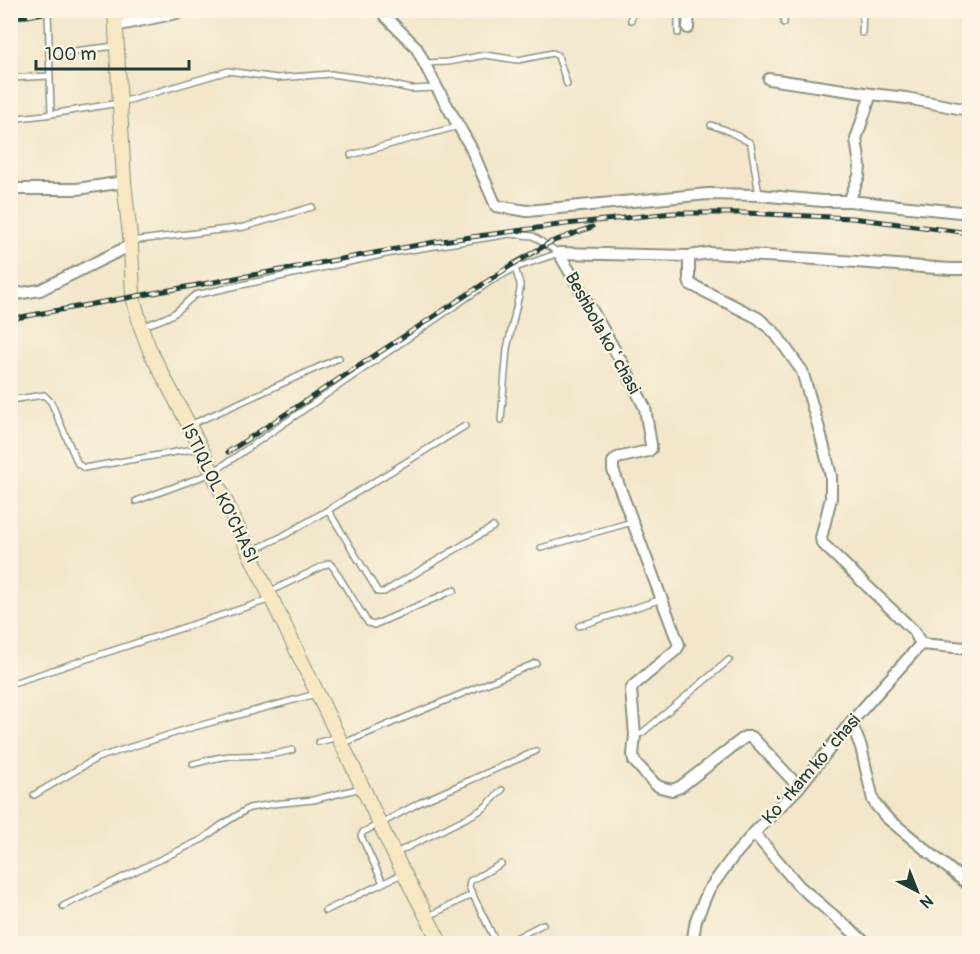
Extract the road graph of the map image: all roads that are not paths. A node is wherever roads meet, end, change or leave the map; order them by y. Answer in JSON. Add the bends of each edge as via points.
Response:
{"nodes":[{"id":1,"x":48,"y":10,"type":"edge"},
{"id":2,"x":115,"y":10,"type":"edge"},
{"id":3,"x":191,"y":10,"type":"edge"},
{"id":4,"x":383,"y":10,"type":"edge"},
{"id":5,"x":632,"y":10,"type":"edge"},
{"id":6,"x":678,"y":10,"type":"edge"},
{"id":7,"x":689,"y":10,"type":"edge"},
{"id":8,"x":784,"y":10,"type":"edge"},
{"id":9,"x":863,"y":10,"type":"edge"},
{"id":10,"x":631,"y":20,"type":"dead end"},
{"id":11,"x":784,"y":23,"type":"dead end"},
{"id":12,"x":115,"y":26,"type":"junction"},
{"id":13,"x":688,"y":28,"type":"dead end"},
{"id":14,"x":678,"y":33,"type":"dead end"},
{"id":15,"x":862,"y":33,"type":"dead end"},
{"id":16,"x":116,"y":46,"type":"junction"},
{"id":17,"x":50,"y":54,"type":"junction"},
{"id":18,"x":424,"y":63,"type":"junction"},
{"id":19,"x":50,"y":76,"type":"junction"},
{"id":20,"x":10,"y":78,"type":"edge"},
{"id":21,"x":769,"y":79,"type":"dead end"},
{"id":22,"x":567,"y":84,"type":"dead end"},
{"id":23,"x":437,"y":88,"type":"junction"},
{"id":24,"x":871,"y":94,"type":"junction"},
{"id":25,"x":119,"y":103,"type":"junction"},
{"id":26,"x":969,"y":108,"type":"edge"},
{"id":27,"x":51,"y":114,"type":"junction"},
{"id":28,"x":10,"y":119,"type":"edge"},
{"id":29,"x":711,"y":125,"type":"dead end"},
{"id":30,"x":459,"y":126,"type":"junction"},
{"id":31,"x":351,"y":155,"type":"dead end"},
{"id":32,"x":124,"y":182,"type":"junction"},
{"id":33,"x":10,"y":189,"type":"edge"},
{"id":34,"x":759,"y":195,"type":"junction"},
{"id":35,"x":849,"y":201,"type":"junction"},
{"id":36,"x":312,"y":207,"type":"dead end"},
{"id":37,"x":969,"y":213,"type":"edge"},
{"id":38,"x":131,"y":243,"type":"junction"},
{"id":39,"x":559,"y":253,"type":"junction"},
{"id":40,"x":689,"y":256,"type":"junction"},
{"id":41,"x":515,"y":268,"type":"junction"},
{"id":42,"x":969,"y":269,"type":"edge"},
{"id":43,"x":10,"y":295,"type":"edge"},
{"id":44,"x":141,"y":327,"type":"junction"},
{"id":45,"x":339,"y":358,"type":"dead end"},
{"id":46,"x":10,"y":400,"type":"edge"},
{"id":47,"x":501,"y":420,"type":"dead end"},
{"id":48,"x":189,"y":426,"type":"junction"},
{"id":49,"x":465,"y":426,"type":"dead end"},
{"id":50,"x":201,"y":448,"type":"junction"},
{"id":51,"x":212,"y":473,"type":"junction"},
{"id":52,"x":136,"y":501,"type":"dead end"},
{"id":53,"x":328,"y":510,"type":"junction"},
{"id":54,"x":633,"y":521,"type":"junction"},
{"id":55,"x":493,"y":527,"type":"dead end"},
{"id":56,"x":541,"y":548,"type":"dead end"},
{"id":57,"x":249,"y":552,"type":"junction"},
{"id":58,"x":454,"y":590,"type":"dead end"},
{"id":59,"x":270,"y":596,"type":"junction"},
{"id":60,"x":662,"y":599,"type":"junction"},
{"id":61,"x":579,"y":626,"type":"dead end"},
{"id":62,"x":921,"y":644,"type":"junction"},
{"id":63,"x":969,"y":647,"type":"edge"},
{"id":64,"x":729,"y":660,"type":"dead end"},
{"id":65,"x":536,"y":663,"type":"dead end"},
{"id":66,"x":10,"y":684,"type":"edge"},
{"id":67,"x":318,"y":694,"type":"junction"},
{"id":68,"x":851,"y":722,"type":"junction"},
{"id":69,"x":635,"y":735,"type":"junction"},
{"id":70,"x":340,"y":740,"type":"junction"},
{"id":71,"x":319,"y":742,"type":"dead end"},
{"id":72,"x":292,"y":750,"type":"dead end"},
{"id":73,"x":536,"y":751,"type":"dead end"},
{"id":74,"x":193,"y":764,"type":"dead end"},
{"id":75,"x":363,"y":787,"type":"junction"},
{"id":76,"x":799,"y":787,"type":"junction"},
{"id":77,"x":502,"y":790,"type":"dead end"},
{"id":78,"x":34,"y":795,"type":"dead end"},
{"id":79,"x":380,"y":824,"type":"junction"},
{"id":80,"x":754,"y":833,"type":"junction"},
{"id":81,"x":394,"y":854,"type":"junction"},
{"id":82,"x":501,"y":864,"type":"dead end"},
{"id":83,"x":404,"y":873,"type":"junction"},
{"id":84,"x":383,"y":883,"type":"junction"},
{"id":85,"x":969,"y":886,"type":"edge"},
{"id":86,"x":473,"y":894,"type":"junction"},
{"id":87,"x":63,"y":906,"type":"dead end"},
{"id":88,"x":325,"y":911,"type":"dead end"},
{"id":89,"x":427,"y":917,"type":"junction"},
{"id":90,"x":543,"y":924,"type":"dead end"},
{"id":91,"x":441,"y":944,"type":"edge"},
{"id":92,"x":497,"y":944,"type":"edge"},
{"id":93,"x":504,"y":944,"type":"edge"},
{"id":94,"x":692,"y":944,"type":"edge"},
{"id":95,"x":867,"y":944,"type":"edge"}],
"edges":[{"from":1,"to":17,"type":"lane"},
{"from":2,"to":12,"type":"main road","name":"ISTIQLOL KO'CHASI"},
{"from":3,"to":12,"type":"street"},
{"from":4,"to":18,"type":"street","via":[[416,47]]},
{"from":5,"to":10,"type":"lane"},
{"from":6,"to":14,"type":"lane"},
{"from":7,"to":13,"type":"street"},
{"from":8,"to":11,"type":"lane"},
{"from":9,"to":15,"type":"lane"},
{"from":12,"to":16,"type":"main road","name":"ISTIQLOL KO'CHASI"},
{"from":16,"to":17,"type":"lane"},
{"from":16,"to":25,"type":"main road","name":"ISTIQLOL KO'CHASI"},
{"from":17,"to":19,"type":"lane"},
{"from":18,"to":22,"type":"lane","via":[[485,55],[518,60],[553,53],[558,56]]},
{"from":18,"to":23,"type":"street"},
{"from":19,"to":20,"type":"lane"},
{"from":19,"to":27,"type":"lane"},
{"from":21,"to":24,"type":"street","via":[[784,77]]},
{"from":23,"to":25,"type":"lane","via":[[411,89],[331,74],[276,78],[228,71]]},
{"from":23,"to":30,"type":"street"},
{"from":24,"to":26,"type":"street"},
{"from":24,"to":35,"type":"street","via":[[856,139],[859,176]]},
{"from":25,"to":27,"type":"lane"},
{"from":25,"to":32,"type":"main road","name":"ISTIQLOL KO'CHASI"},
{"from":27,"to":28,"type":"lane"},
{"from":29,"to":34,"type":"lane","via":[[749,142]]},
{"from":30,"to":31,"type":"lane"},
{"from":30,"to":34,"type":"street","via":[[496,206],[527,211],[708,194]]},
{"from":32,"to":33,"type":"street","via":[[77,189]]},
{"from":32,"to":38,"type":"main road","name":"ISTIQLOL KO'CHASI"},
{"from":34,"to":35,"type":"street"},
{"from":35,"to":37,"type":"street"},
{"from":36,"to":38,"type":"lane","via":[[244,227]]},
{"from":38,"to":43,"type":"street","via":[[40,290]]},
{"from":38,"to":44,"type":"main road","name":"ISTIQLOL KO'CHASI","via":[[133,297]]},
{"from":39,"to":40,"type":"street","name":"Beshbola koʻchasi"},
{"from":39,"to":41,"type":"lane"},
{"from":39,"to":44,"type":"lane","via":[[533,236],[510,234],[391,253],[195,295],[166,318]]},
{"from":39,"to":54,"type":"street","name":"Beshbola koʻchasi","via":[[645,408],[651,449],[613,462]]},
{"from":40,"to":42,"type":"street","name":"Beshbola koʻchasi","via":[[710,253]]},
{"from":40,"to":62,"type":"street","via":[[690,284],[758,318],[775,333],[802,371],[831,476],[822,543],[914,631]]},
{"from":41,"to":47,"type":"lane","via":[[520,290],[507,349]]},
{"from":41,"to":51,"type":"lane"},
{"from":44,"to":48,"type":"main road","name":"ISTIQLOL KO'CHASI"},
{"from":45,"to":48,"type":"lane"},
{"from":46,"to":50,"type":"lane","via":[[44,394],[78,464],[84,468]]},
{"from":48,"to":50,"type":"main road","name":"ISTIQLOL KO'CHASI"},
{"from":49,"to":53,"type":"lane"},
{"from":50,"to":51,"type":"main road","name":"ISTIQLOL KO'CHASI"},
{"from":51,"to":52,"type":"lane"},
{"from":51,"to":57,"type":"main road","name":"ISTIQLOL KO'CHASI"},
{"from":53,"to":55,"type":"lane","via":[[378,591],[384,592]]},
{"from":53,"to":57,"type":"lane"},
{"from":54,"to":56,"type":"lane"},
{"from":54,"to":60,"type":"street","name":"Beshbola koʻchasi"},
{"from":57,"to":59,"type":"main road","name":"ISTIQLOL KO'CHASI"},
{"from":58,"to":59,"type":"lane","via":[[374,625],[368,623],[329,563]]},
{"from":59,"to":66,"type":"lane"},
{"from":59,"to":67,"type":"main road","name":"ISTIQLOL KO'CHASI"},
{"from":60,"to":61,"type":"lane"},
{"from":60,"to":69,"type":"street","name":"Beshbola koʻchasi","via":[[679,645],[631,690]]},
{"from":62,"to":63,"type":"street"},
{"from":62,"to":68,"type":"street","name":"Koʻrkam koʻchasi"},
{"from":64,"to":69,"type":"lane"},
{"from":65,"to":70,"type":"lane"},
{"from":67,"to":70,"type":"main road","name":"ISTIQLOL KO'CHASI"},
{"from":67,"to":78,"type":"lane","via":[[97,758]]},
{"from":68,"to":76,"type":"street","name":"Koʻrkam koʻchasi"},
{"from":68,"to":85,"type":"street","via":[[876,806]]},
{"from":69,"to":76,"type":"street","name":"Beshbola koʻchasi","via":[[634,761],[655,784],[667,790],[680,787],[745,736],[753,737]]},
{"from":70,"to":71,"type":"lane"},
{"from":70,"to":75,"type":"main road","name":"ISTIQLOL KO'CHASI"},
{"from":72,"to":74,"type":"lane","via":[[266,756],[228,756]]},
{"from":73,"to":79,"type":"lane"},
{"from":75,"to":79,"type":"main road","name":"ISTIQLOL KO'CHASI"},
{"from":75,"to":87,"type":"lane","via":[[313,800],[249,808],[203,839]]},
{"from":76,"to":80,"type":"street","name":"Koʻrkam koʻchasi"},
{"from":77,"to":81,"type":"lane","via":[[474,814]]},
{"from":79,"to":81,"type":"main road","name":"ISTIQLOL KO'CHASI"},
{"from":79,"to":84,"type":"lane","via":[[361,836]]},
{"from":80,"to":94,"type":"street","name":"Koʻrkam koʻchasi","via":[[708,891],[696,920]]},
{"from":80,"to":95,"type":"street","via":[[799,886]]},
{"from":81,"to":83,"type":"main road","name":"ISTIQLOL KO'CHASI"},
{"from":82,"to":86,"type":"lane","via":[[470,880]]},
{"from":83,"to":84,"type":"lane"},
{"from":83,"to":89,"type":"main road","name":"ISTIQLOL KO'CHASI"},
{"from":84,"to":88,"type":"lane"},
{"from":86,"to":89,"type":"lane"},
{"from":86,"to":92,"type":"lane"},
{"from":89,"to":91,"type":"main road","name":"ISTIQLOL KO'CHASI"},
{"from":90,"to":93,"type":"lane"}]}
